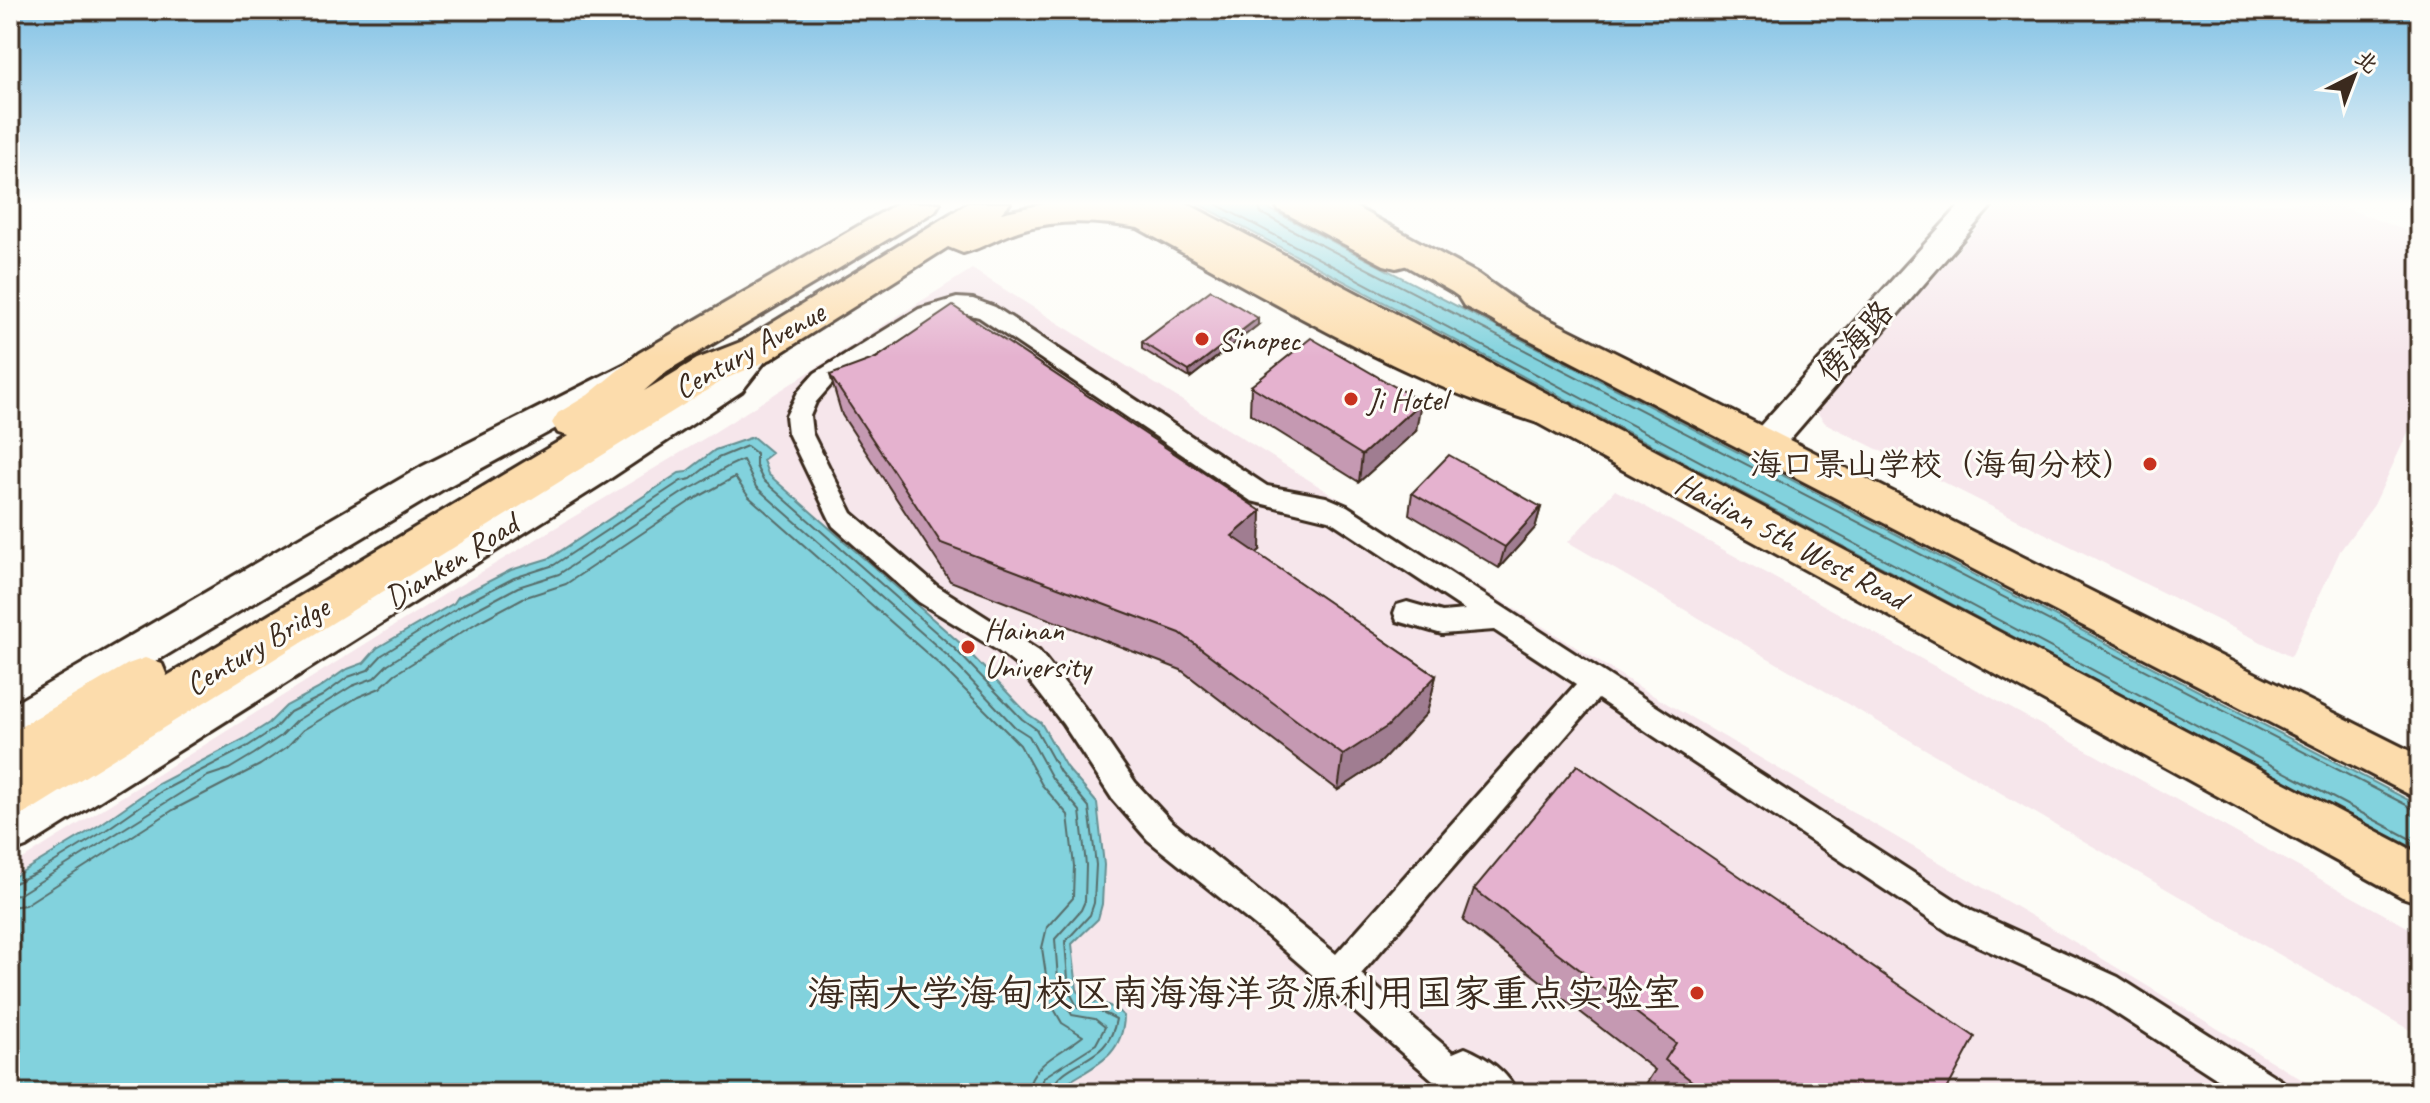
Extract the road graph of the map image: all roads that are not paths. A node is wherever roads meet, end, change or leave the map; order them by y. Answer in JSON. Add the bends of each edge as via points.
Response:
{"nodes":[{"id":1,"x":832,"y":254,"type":"edge"},
{"id":2,"x":909,"y":254,"type":"edge"},
{"id":3,"x":1214,"y":254,"type":"edge"},
{"id":4,"x":1257,"y":254,"type":"edge"},
{"id":5,"x":1391,"y":254,"type":"edge"},
{"id":6,"x":1414,"y":254,"type":"edge"},
{"id":7,"x":1920,"y":254,"type":"edge"},
{"id":8,"x":1931,"y":254,"type":"edge"},
{"id":9,"x":1513,"y":317,"type":"junction"},
{"id":10,"x":757,"y":350,"type":"junction"},
{"id":11,"x":653,"y":362,"type":"junction"},
{"id":12,"x":1557,"y":415,"type":"junction"},
{"id":13,"x":1758,"y":442,"type":"junction"},
{"id":14,"x":493,"y":487,"type":"junction"},
{"id":15,"x":1407,"y":613,"type":"dead end"},
{"id":16,"x":1492,"y":618,"type":"junction"},
{"id":17,"x":1585,"y":684,"type":"junction"},
{"id":18,"x":10,"y":727,"type":"edge"},
{"id":19,"x":10,"y":759,"type":"edge"},
{"id":20,"x":2420,"y":779,"type":"edge"},
{"id":21,"x":10,"y":796,"type":"edge"},
{"id":22,"x":10,"y":833,"type":"edge"},
{"id":23,"x":2420,"y":880,"type":"edge"},
{"id":24,"x":1338,"y":968,"type":"junction"},
{"id":25,"x":1474,"y":1093,"type":"edge"},
{"id":26,"x":1500,"y":1093,"type":"edge"},
{"id":27,"x":2243,"y":1093,"type":"edge"},
{"id":28,"x":2270,"y":1093,"type":"edge"}],
"edges":[{"from":1,"to":11,"type":"highway","name":"Century Avenue"},
{"from":2,"to":10,"type":"highway","name":"Century Avenue"},
{"from":3,"to":12,"type":"highway","via":[[1369,338],[1463,381]]},
{"from":4,"to":12,"type":"main road","name":"Haidian 5th West Road"},
{"from":5,"to":9,"type":"main road"},
{"from":6,"to":9,"type":"highway"},
{"from":7,"to":13,"type":"street","name":"傍海路"},
{"from":8,"to":13,"type":"street","name":"傍海路"},
{"from":9,"to":13,"type":"main road"},
{"from":10,"to":14,"type":"highway","name":"Century Avenue","via":[[711,369]]},
{"from":10,"to":22,"type":"street","name":"Dianken Road","via":[[730,383],[553,498]]},
{"from":11,"to":14,"type":"highway","name":"Century Avenue"},
{"from":11,"to":18,"type":"street","via":[[434,477]]},
{"from":12,"to":23,"type":"main road","name":"Haidian 5th West Road"},
{"from":13,"to":20,"type":"main road"},
{"from":14,"to":19,"type":"highway","name":"Century Bridge"},
{"from":14,"to":21,"type":"highway","name":"Century Bridge"},
{"from":15,"to":16,"type":"street","via":[[1442,623]]},
{"from":16,"to":17,"type":"street"},
{"from":16,"to":24,"type":"street","via":[[1331,519],[1254,498],[979,316],[956,313],[933,319],[831,384],[815,401],[810,430],[851,514],[937,588],[1033,650],[1167,823]]},
{"from":17,"to":24,"type":"street"},
{"from":17,"to":27,"type":"street","via":[[1955,935],[2099,1002]]},
{"from":17,"to":28,"type":"street","via":[[1961,922],[2106,988]]},
{"from":24,"to":25,"type":"street"},
{"from":24,"to":26,"type":"street"}]}
